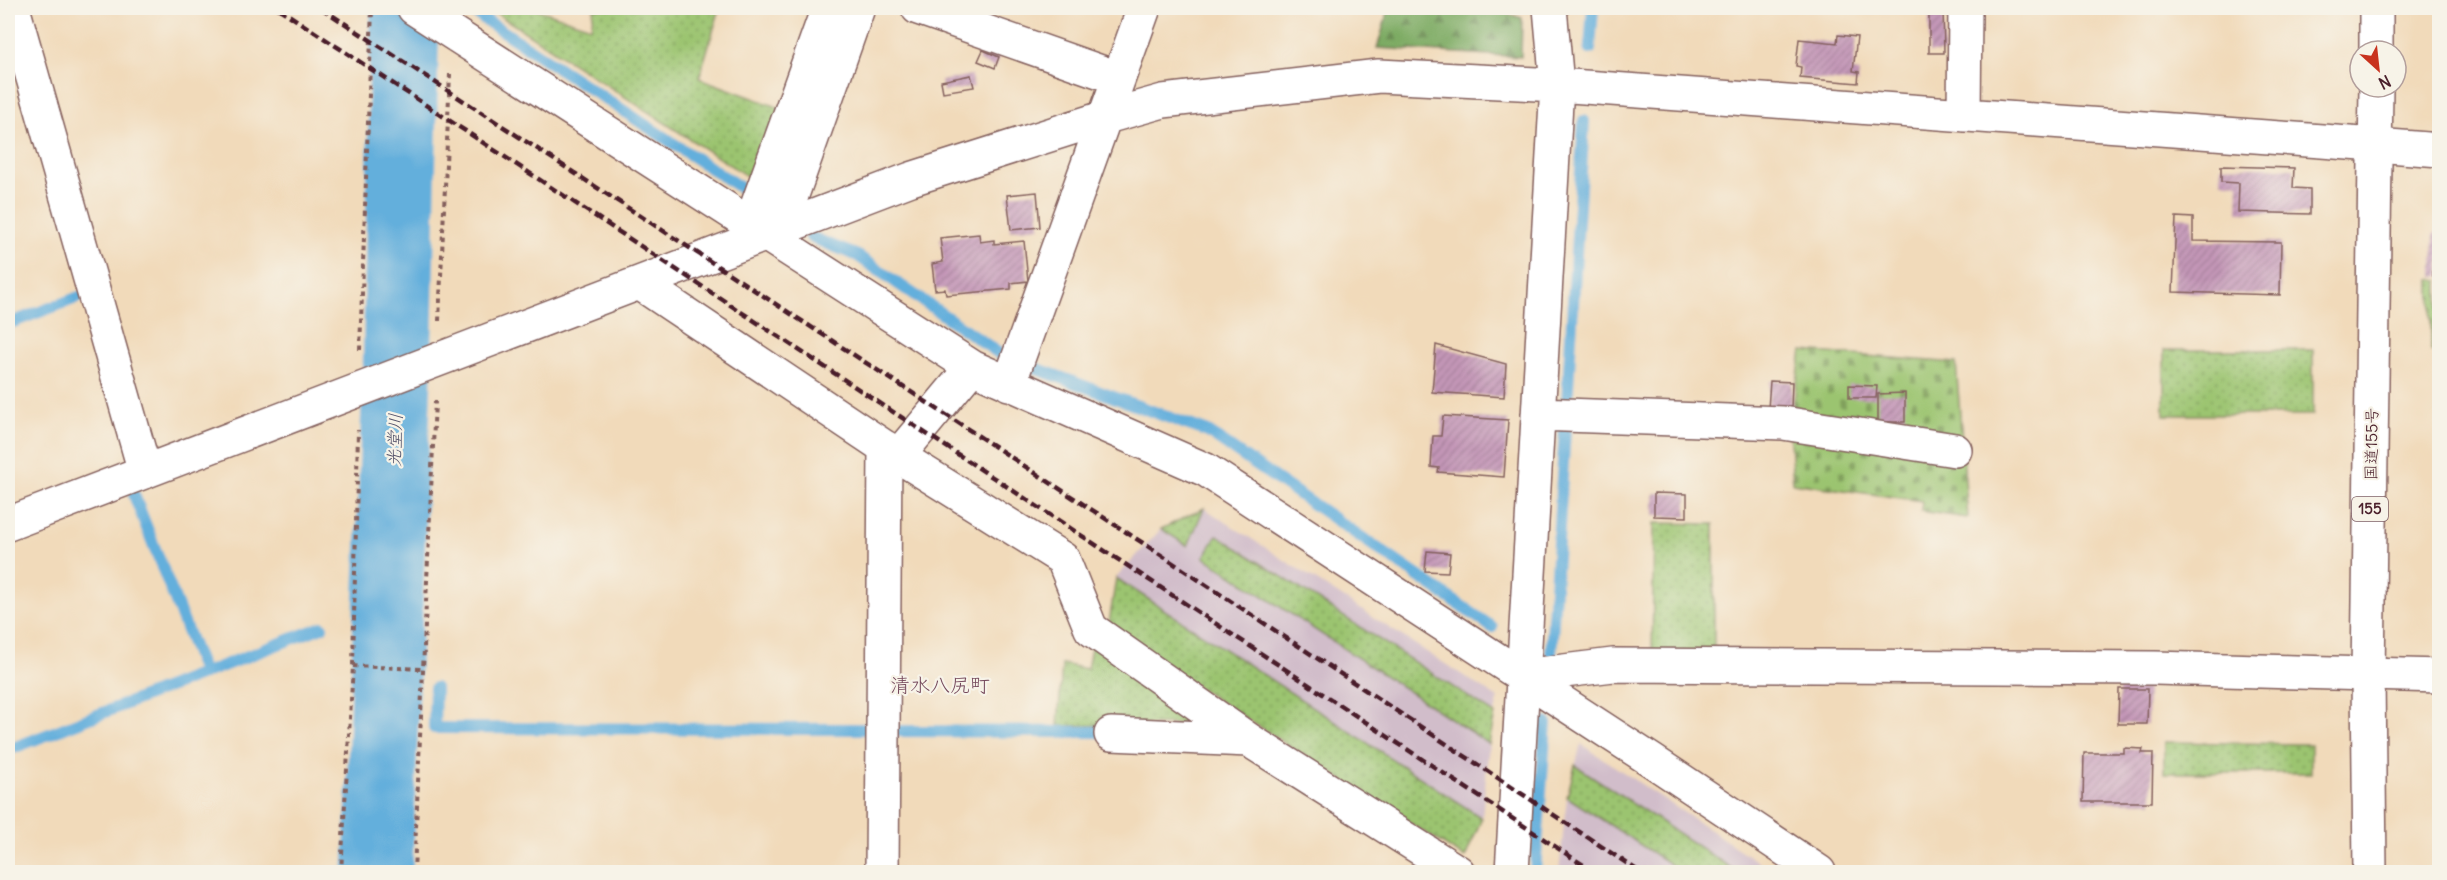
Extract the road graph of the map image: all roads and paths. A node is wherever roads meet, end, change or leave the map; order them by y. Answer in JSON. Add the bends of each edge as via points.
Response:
{"nodes":[{"id":1,"x":372,"y":8,"type":"edge"},
{"id":2,"x":414,"y":8,"type":"edge"},
{"id":3,"x":828,"y":8,"type":"edge"},
{"id":4,"x":858,"y":8,"type":"edge"},
{"id":5,"x":918,"y":8,"type":"edge"},
{"id":6,"x":1144,"y":8,"type":"edge"},
{"id":7,"x":1550,"y":8,"type":"edge"},
{"id":8,"x":1965,"y":8,"type":"edge"},
{"id":9,"x":2376,"y":8,"type":"edge"},
{"id":10,"x":13,"y":18,"type":"edge"},
{"id":11,"x":447,"y":29,"type":"junction"},
{"id":12,"x":2376,"y":39,"type":"edge"},
{"id":13,"x":1118,"y":78,"type":"junction"},
{"id":14,"x":1557,"y":85,"type":"junction"},
{"id":15,"x":2376,"y":99,"type":"edge"},
{"id":16,"x":1964,"y":115,"type":"junction"},
{"id":17,"x":1106,"y":117,"type":"junction"},
{"id":18,"x":2376,"y":145,"type":"junction"},
{"id":19,"x":2439,"y":150,"type":"edge"},
{"id":20,"x":766,"y":229,"type":"junction"},
{"id":21,"x":641,"y":284,"type":"junction"},
{"id":22,"x":432,"y":363,"type":"junction"},
{"id":23,"x":972,"y":368,"type":"junction"},
{"id":24,"x":1009,"y":384,"type":"junction"},
{"id":25,"x":363,"y":389,"type":"junction"},
{"id":26,"x":1538,"y":414,"type":"junction"},
{"id":27,"x":1955,"y":450,"type":"dead end"},
{"id":28,"x":891,"y":452,"type":"junction"},
{"id":29,"x":144,"y":472,"type":"junction"},
{"id":30,"x":8,"y":524,"type":"edge"},
{"id":31,"x":353,"y":666,"type":"junction"},
{"id":32,"x":422,"y":669,"type":"junction"},
{"id":33,"x":2368,"y":675,"type":"junction"},
{"id":34,"x":1523,"y":676,"type":"junction"},
{"id":35,"x":2439,"y":676,"type":"edge"},
{"id":36,"x":1111,"y":734,"type":"dead end"},
{"id":37,"x":1249,"y":740,"type":"junction"},
{"id":38,"x":341,"y":873,"type":"edge"},
{"id":39,"x":414,"y":873,"type":"edge"},
{"id":40,"x":882,"y":873,"type":"edge"},
{"id":41,"x":1458,"y":873,"type":"edge"},
{"id":42,"x":1512,"y":873,"type":"edge"},
{"id":43,"x":1819,"y":873,"type":"edge"},
{"id":44,"x":2370,"y":873,"type":"edge"}],
"edges":[{"from":1,"to":25,"type":"path"},
{"from":2,"to":11,"type":"main road"},
{"from":3,"to":20,"type":"main road"},
{"from":4,"to":20,"type":"main road"},
{"from":5,"to":13,"type":"main road"},
{"from":6,"to":13,"type":"main road"},
{"from":7,"to":14,"type":"main road"},
{"from":8,"to":16,"type":"main road"},
{"from":9,"to":12,"type":"main road"},
{"from":10,"to":29,"type":"main road"},
{"from":11,"to":20,"type":"main road"},
{"from":11,"to":22,"type":"path"},
{"from":13,"to":17,"type":"main road"},
{"from":14,"to":16,"type":"main road"},
{"from":14,"to":17,"type":"main road","via":[[1379,76],[1163,101]]},
{"from":14,"to":26,"type":"main road"},
{"from":15,"to":18,"type":"main road","name":"国道155号","number":"155"},
{"from":16,"to":18,"type":"main road"},
{"from":17,"to":20,"type":"main road"},
{"from":17,"to":24,"type":"main road"},
{"from":18,"to":19,"type":"main road"},
{"from":18,"to":33,"type":"main road","name":"国道155号","number":"155"},
{"from":20,"to":21,"type":"main road"},
{"from":20,"to":23,"type":"main road"},
{"from":21,"to":22,"type":"main road"},
{"from":21,"to":28,"type":"main road"},
{"from":22,"to":25,"type":"main road"},
{"from":22,"to":32,"type":"path"},
{"from":23,"to":24,"type":"main road"},
{"from":23,"to":28,"type":"main road"},
{"from":24,"to":34,"type":"main road","via":[[1206,470]]},
{"from":25,"to":29,"type":"main road"},
{"from":25,"to":31,"type":"path"},
{"from":26,"to":27,"type":"main road","via":[[1783,423]]},
{"from":26,"to":34,"type":"main road"},
{"from":28,"to":37,"type":"main road","via":[[1063,559],[1091,629]]},
{"from":28,"to":40,"type":"main road"},
{"from":29,"to":30,"type":"main road"},
{"from":31,"to":32,"type":"path"},
{"from":31,"to":38,"type":"path"},
{"from":32,"to":39,"type":"path"},
{"from":33,"to":34,"type":"main road","via":[[2155,668],[1613,665]]},
{"from":33,"to":35,"type":"main road"},
{"from":33,"to":44,"type":"main road","name":"国道155号","number":"155"},
{"from":34,"to":42,"type":"main road"},
{"from":34,"to":43,"type":"main road"},
{"from":36,"to":37,"type":"main road"},
{"from":37,"to":41,"type":"main road"}]}
